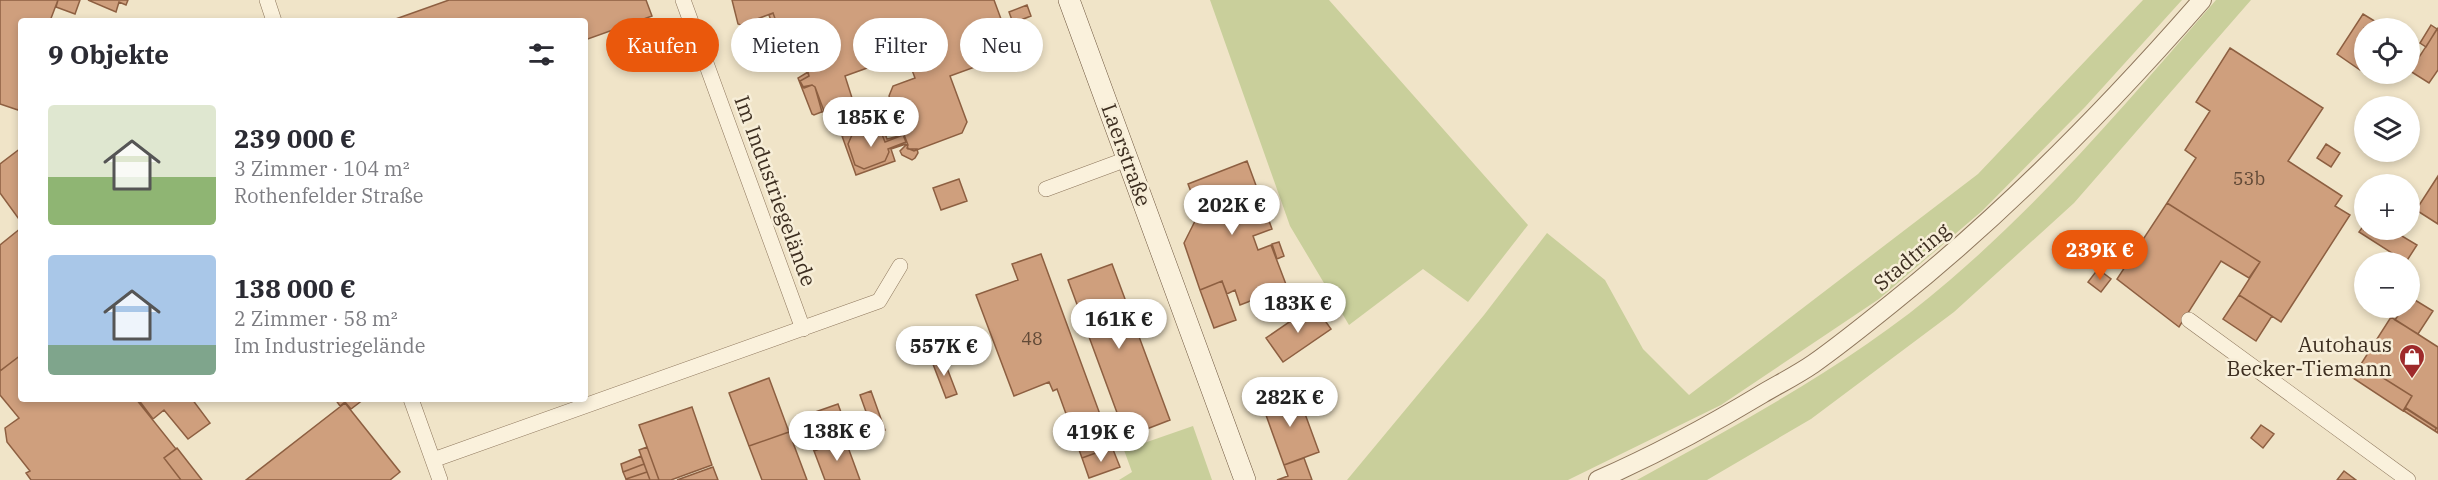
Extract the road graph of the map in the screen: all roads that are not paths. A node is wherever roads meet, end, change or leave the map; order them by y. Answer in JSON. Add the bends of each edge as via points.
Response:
{"nodes":[{"id":1,"x":267,"y":0,"type":"edge"},
{"id":2,"x":683,"y":0,"type":"edge"},
{"id":3,"x":1068,"y":0,"type":"edge"},
{"id":4,"x":2202,"y":0,"type":"edge"},
{"id":5,"x":273,"y":18,"type":"edge"},
{"id":6,"x":1127,"y":159,"type":"junction"},
{"id":7,"x":1046,"y":189,"type":"dead end"},
{"id":8,"x":900,"y":266,"type":"dead end"},
{"id":9,"x":2189,"y":320,"type":"dead end"},
{"id":10,"x":803,"y":328,"type":"junction"},
{"id":11,"x":412,"y":402,"type":"edge"},
{"id":12,"x":433,"y":460,"type":"junction"},
{"id":13,"x":440,"y":480,"type":"edge"},
{"id":14,"x":1245,"y":480,"type":"edge"},
{"id":15,"x":1598,"y":480,"type":"edge"},
{"id":16,"x":2408,"y":480,"type":"edge"}],
"edges":[{"from":1,"to":5,"type":"street"},
{"from":2,"to":10,"type":"street","name":"Im Industriegelände"},
{"from":3,"to":6,"type":"main road","name":"Laerstraße"},
{"from":4,"to":15,"type":"street","name":"Stadtring","via":[[2028,184],[1946,259],[1873,318],[1812,364],[1726,416],[1651,457]]},
{"from":6,"to":7,"type":"street"},
{"from":6,"to":14,"type":"main road","name":"Laerstraße"},
{"from":8,"to":10,"type":"street","via":[[879,302]]},
{"from":9,"to":16,"type":"street"},
{"from":10,"to":12,"type":"street"},
{"from":11,"to":12,"type":"street"},
{"from":12,"to":13,"type":"street"}]}
